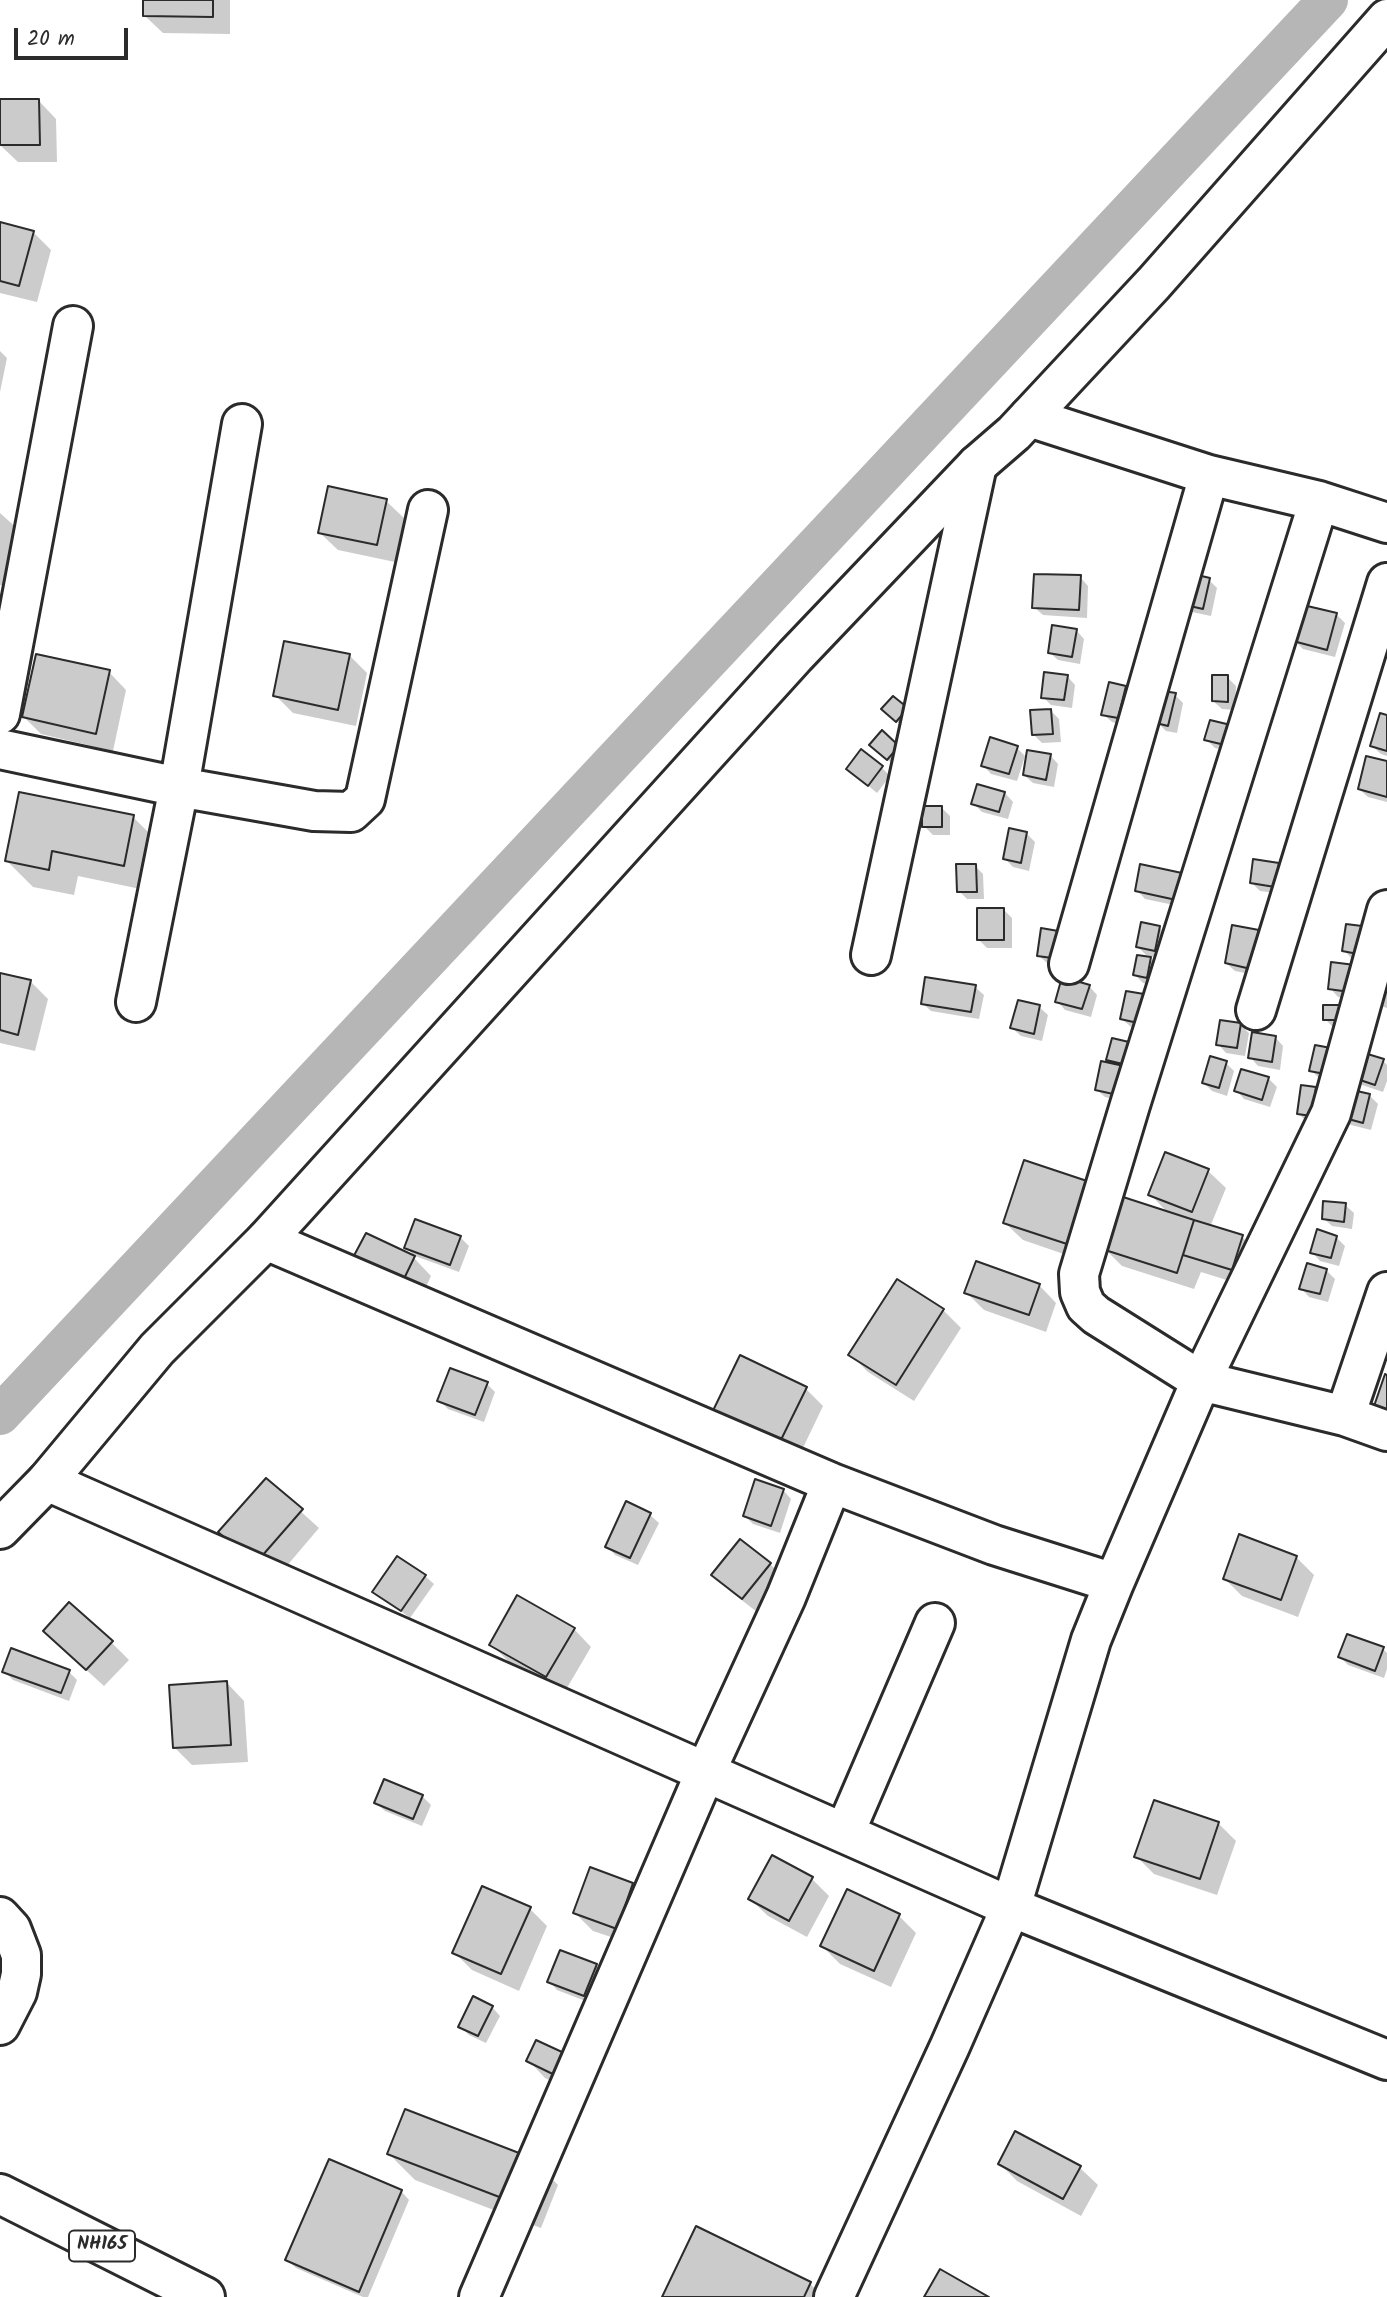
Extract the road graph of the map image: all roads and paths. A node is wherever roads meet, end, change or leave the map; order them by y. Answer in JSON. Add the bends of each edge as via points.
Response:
{"nodes":[{"id":1,"x":1387,"y":19,"type":"edge"},
{"id":2,"x":73,"y":326,"type":"dead end"},
{"id":3,"x":1029,"y":417,"type":"junction"},
{"id":4,"x":242,"y":424,"type":"dead end"},
{"id":5,"x":977,"y":466,"type":"junction"},
{"id":6,"x":1209,"y":475,"type":"junction"},
{"id":7,"x":1319,"y":501,"type":"junction"},
{"id":8,"x":428,"y":510,"type":"dead end"},
{"id":9,"x":1387,"y":523,"type":"edge"},
{"id":10,"x":1387,"y":583,"type":"edge"},
{"id":11,"x":0,"y":714,"type":"edge"},
{"id":12,"x":0,"y":749,"type":"edge"},
{"id":13,"x":178,"y":787,"type":"junction"},
{"id":14,"x":1387,"y":910,"type":"edge"},
{"id":15,"x":871,"y":955,"type":"dead end"},
{"id":16,"x":1069,"y":964,"type":"dead end"},
{"id":17,"x":136,"y":1002,"type":"dead end"},
{"id":18,"x":1256,"y":1010,"type":"dead end"},
{"id":19,"x":266,"y":1240,"type":"junction"},
{"id":20,"x":1387,"y":1292,"type":"edge"},
{"id":21,"x":1201,"y":1381,"type":"junction"},
{"id":22,"x":1345,"y":1416,"type":"junction"},
{"id":23,"x":1387,"y":1431,"type":"edge"},
{"id":24,"x":47,"y":1481,"type":"junction"},
{"id":25,"x":832,"y":1483,"type":"junction"},
{"id":26,"x":0,"y":1529,"type":"edge"},
{"id":27,"x":1114,"y":1583,"type":"junction"},
{"id":28,"x":935,"y":1623,"type":"dead end"},
{"id":29,"x":705,"y":1773,"type":"junction"},
{"id":30,"x":845,"y":1832,"type":"junction"},
{"id":31,"x":1011,"y":1907,"type":"junction"},
{"id":32,"x":0,"y":1916,"type":"edge"},
{"id":33,"x":0,"y":2025,"type":"edge"},
{"id":34,"x":1387,"y":2060,"type":"edge"},
{"id":35,"x":0,"y":2194,"type":"edge"},
{"id":36,"x":205,"y":2297,"type":"edge"},
{"id":37,"x":479,"y":2297,"type":"edge"},
{"id":38,"x":834,"y":2297,"type":"edge"}],
"edges":[{"from":1,"to":3,"type":"main road"},
{"from":2,"to":11,"type":"main road"},
{"from":3,"to":5,"type":"main road"},
{"from":3,"to":6,"type":"main road"},
{"from":4,"to":13,"type":"main road"},
{"from":5,"to":15,"type":"main road"},
{"from":5,"to":19,"type":"main road","via":[[795,656]]},
{"from":6,"to":7,"type":"main road"},
{"from":6,"to":16,"type":"main road"},
{"from":7,"to":9,"type":"main road"},
{"from":7,"to":21,"type":"main road","via":[[1079,1274],[1080,1292],[1096,1315]]},
{"from":8,"to":13,"type":"main road","via":[[362,804],[351,812],[314,811]]},
{"from":10,"to":18,"type":"main road"},
{"from":12,"to":13,"type":"main road"},
{"from":13,"to":17,"type":"main road"},
{"from":14,"to":21,"type":"main road","via":[[1331,1113]]},
{"from":19,"to":24,"type":"main road","via":[[157,1349]]},
{"from":19,"to":25,"type":"main road"},
{"from":20,"to":22,"type":"main road"},
{"from":21,"to":22,"type":"main road"},
{"from":21,"to":27,"type":"main road"},
{"from":22,"to":23,"type":"main road"},
{"from":24,"to":26,"type":"main road"},
{"from":24,"to":29,"type":"main road"},
{"from":25,"to":27,"type":"main road","via":[[994,1545]]},
{"from":25,"to":29,"type":"main road","via":[[786,1597]]},
{"from":27,"to":31,"type":"main road","via":[[1091,1640]]},
{"from":28,"to":30,"type":"main road"},
{"from":29,"to":30,"type":"main road"},
{"from":29,"to":37,"type":"main road"},
{"from":30,"to":31,"type":"main road"},
{"from":31,"to":34,"type":"main road"},
{"from":31,"to":38,"type":"main road"},
{"from":32,"to":33,"type":"main road","via":[[11,1929],[21,1955],[21,1973]]},
{"from":35,"to":36,"type":"main road","number":"NH165"}]}
